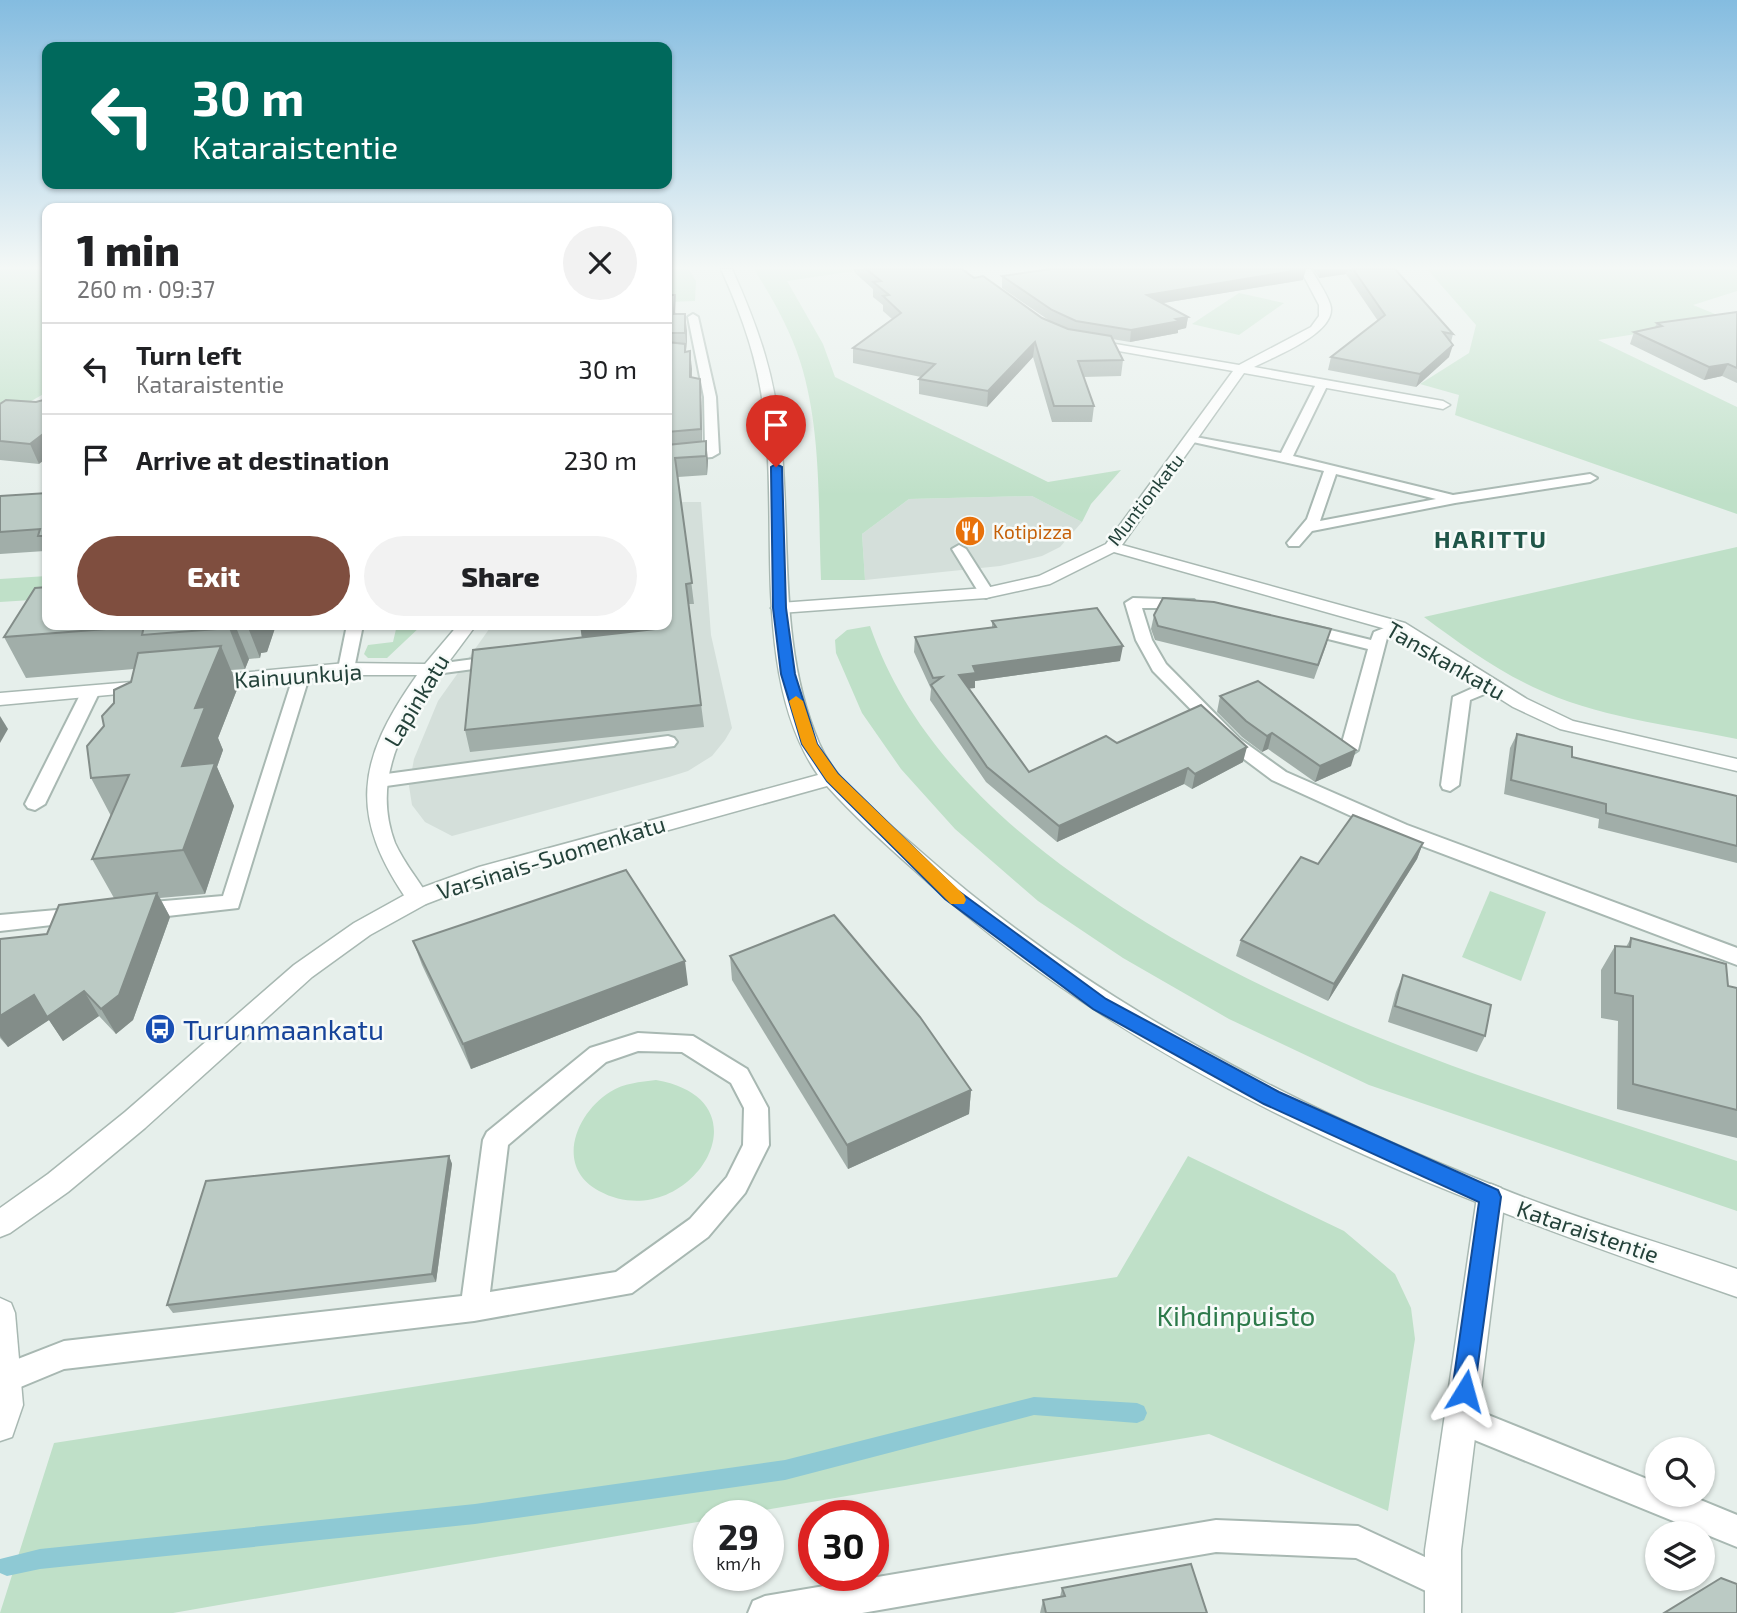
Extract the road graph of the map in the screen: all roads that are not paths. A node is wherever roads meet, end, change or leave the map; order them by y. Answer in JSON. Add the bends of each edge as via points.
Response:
{"nodes":[{"id":1,"x":695,"y":344,"type":"edge"},
{"id":2,"x":758,"y":344,"type":"edge"},
{"id":3,"x":1101,"y":344,"type":"edge"},
{"id":4,"x":1288,"y":344,"type":"edge"},
{"id":5,"x":1241,"y":369,"type":"junction"},
{"id":6,"x":1322,"y":384,"type":"junction"},
{"id":7,"x":1443,"y":405,"type":"dead end"},
{"id":8,"x":1190,"y":440,"type":"junction"},
{"id":9,"x":672,"y":457,"type":"edge"},
{"id":10,"x":1285,"y":458,"type":"junction"},
{"id":11,"x":1331,"y":469,"type":"junction"},
{"id":12,"x":1590,"y":478,"type":"dead end"},
{"id":13,"x":1455,"y":499,"type":"junction"},
{"id":14,"x":1307,"y":528,"type":"junction"},
{"id":15,"x":1294,"y":543,"type":"dead end"},
{"id":16,"x":1112,"y":547,"type":"junction"},
{"id":17,"x":959,"y":549,"type":"dead end"},
{"id":18,"x":986,"y":593,"type":"junction"},
{"id":19,"x":1207,"y":605,"type":"edge"},
{"id":20,"x":780,"y":608,"type":"junction"},
{"id":21,"x":1282,"y":623,"type":"edge"},
{"id":22,"x":1399,"y":627,"type":"junction"},
{"id":23,"x":354,"y":630,"type":"edge"},
{"id":24,"x":463,"y":630,"type":"edge"},
{"id":25,"x":1377,"y":646,"type":"junction"},
{"id":26,"x":515,"y":659,"type":"edge"},
{"id":27,"x":346,"y":669,"type":"junction"},
{"id":28,"x":429,"y":670,"type":"junction"},
{"id":29,"x":302,"y":674,"type":"junction"},
{"id":30,"x":183,"y":684,"type":"edge"},
{"id":31,"x":1493,"y":684,"type":"junction"},
{"id":32,"x":157,"y":686,"type":"edge"},
{"id":33,"x":90,"y":691,"type":"junction"},
{"id":34,"x":0,"y":699,"type":"edge"},
{"id":35,"x":668,"y":742,"type":"dead end"},
{"id":36,"x":1349,"y":750,"type":"edge"},
{"id":37,"x":1737,"y":765,"type":"edge"},
{"id":38,"x":832,"y":778,"type":"junction"},
{"id":39,"x":379,"y":780,"type":"junction"},
{"id":40,"x":1450,"y":785,"type":"dead end"},
{"id":41,"x":35,"y":804,"type":"dead end"},
{"id":42,"x":418,"y":898,"type":"junction"},
{"id":43,"x":122,"y":912,"type":"edge"},
{"id":44,"x":95,"y":915,"type":"edge"},
{"id":45,"x":0,"y":923,"type":"edge"},
{"id":46,"x":1737,"y":957,"type":"edge"},
{"id":47,"x":1491,"y":1197,"type":"junction"},
{"id":48,"x":0,"y":1224,"type":"edge"},
{"id":49,"x":1737,"y":1283,"type":"edge"},
{"id":50,"x":474,"y":1308,"type":"junction"},
{"id":51,"x":0,"y":1313,"type":"edge"},
{"id":52,"x":6,"y":1378,"type":"junction"},
{"id":53,"x":1461,"y":1419,"type":"junction"},
{"id":54,"x":0,"y":1425,"type":"edge"},
{"id":55,"x":1737,"y":1531,"type":"edge"},
{"id":56,"x":1443,"y":1598,"type":"edge"},
{"id":57,"x":810,"y":1610,"type":"edge"},
{"id":58,"x":765,"y":1613,"type":"edge"}],
"edges":[{"from":1,"to":9,"type":"lane","via":[[710,397],[712,453]]},
{"from":2,"to":20,"type":"street","name":"Kataraistentie","via":[[774,417]]},
{"from":3,"to":5,"type":"street"},
{"from":4,"to":5,"type":"street","name":"Muntionkatu"},
{"from":5,"to":6,"type":"street"},
{"from":5,"to":8,"type":"street","name":"Muntionkatu"},
{"from":6,"to":7,"type":"street"},
{"from":6,"to":10,"type":"lane"},
{"from":8,"to":10,"type":"lane"},
{"from":8,"to":16,"type":"street","name":"Muntionkatu"},
{"from":10,"to":11,"type":"lane"},
{"from":11,"to":13,"type":"lane"},
{"from":11,"to":14,"type":"lane"},
{"from":12,"to":13,"type":"lane"},
{"from":13,"to":14,"type":"lane"},
{"from":14,"to":15,"type":"lane"},
{"from":16,"to":18,"type":"street","name":"Muntionkatu","via":[[1044,580]]},
{"from":16,"to":22,"type":"street","name":"Tanskankatu"},
{"from":17,"to":18,"type":"lane"},
{"from":18,"to":20,"type":"street","name":"Muntionkatu"},
{"from":19,"to":46,"type":"lane","via":[[1133,603],[1144,640],[1159,667],[1234,743],[1279,776],[1400,830]]},
{"from":20,"to":38,"type":"street","name":"Kataraistentie","via":[[788,674],[809,744]]},
{"from":21,"to":25,"type":"lane"},
{"from":22,"to":25,"type":"lane","via":[[1380,635]]},
{"from":22,"to":31,"type":"street","name":"Tanskankatu"},
{"from":23,"to":27,"type":"lane"},
{"from":24,"to":28,"type":"street","name":"Lapinkatu"},
{"from":25,"to":36,"type":"lane"},
{"from":26,"to":28,"type":"lane"},
{"from":27,"to":28,"type":"street","name":"Kainuunkuja"},
{"from":27,"to":29,"type":"street","name":"Kainuunkuja"},
{"from":28,"to":39,"type":"street","name":"Lapinkatu","via":[[383,755]]},
{"from":29,"to":30,"type":"street","name":"Kainuunkuja"},
{"from":29,"to":43,"type":"lane","via":[[231,903]]},
{"from":31,"to":37,"type":"street","name":"Tanskankatu","via":[[1520,703],[1567,725]]},
{"from":31,"to":40,"type":"lane","via":[[1462,697]]},
{"from":32,"to":33,"type":"street"},
{"from":33,"to":34,"type":"street"},
{"from":33,"to":41,"type":"lane"},
{"from":35,"to":39,"type":"lane"},
{"from":38,"to":42,"type":"street","name":"Varsinais-Suomenkatu","via":[[479,875]]},
{"from":38,"to":47,"type":"street","name":"Kataraistentie","via":[[951,895],[1099,1004],[1272,1098]]},
{"from":39,"to":42,"type":"street","name":"Lapinkatu","via":[[380,827],[397,868]]},
{"from":42,"to":48,"type":"street","name":"Varsinais-Suomenkatu","via":[[362,929],[303,971],[135,1120]]},
{"from":44,"to":45,"type":"lane"},
{"from":47,"to":49,"type":"street","name":"Kataraistentie"},
{"from":47,"to":53,"type":"street"},
{"from":50,"to":50,"type":"lane","via":[[496,1140],[598,1055],[638,1042],[685,1042],[739,1076],[756,1108],[756,1145],[736,1185],[699,1228],[622,1284]]},
{"from":50,"to":52,"type":"lane","via":[[64,1355]]},
{"from":51,"to":52,"type":"street"},
{"from":52,"to":54,"type":"street","via":[[7,1405]]},
{"from":53,"to":55,"type":"lane"},
{"from":53,"to":56,"type":"street","via":[[1443,1550]]},
{"from":56,"to":57,"type":"lane","via":[[1358,1542],[1216,1536]]},
{"from":57,"to":58,"type":"lane"}]}
